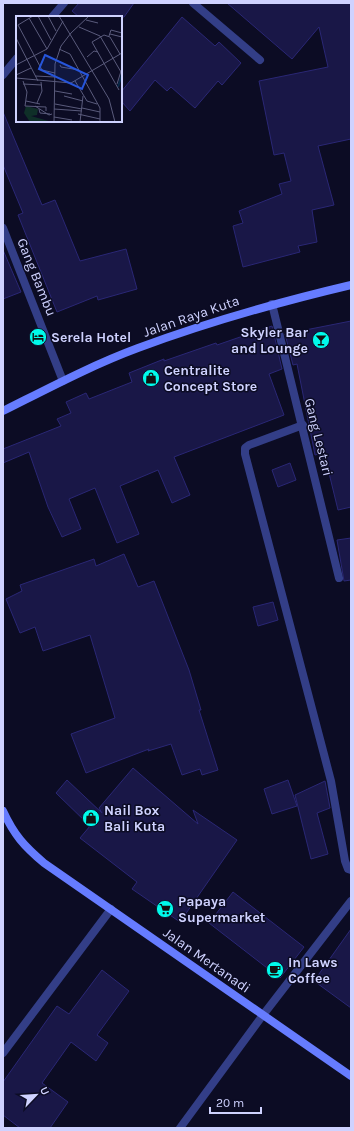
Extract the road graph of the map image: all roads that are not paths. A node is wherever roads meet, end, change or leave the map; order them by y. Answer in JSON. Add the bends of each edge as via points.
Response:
{"nodes":[{"id":1,"x":64,"y":3,"type":"edge"},
{"id":2,"x":193,"y":3,"type":"edge"},
{"id":3,"x":53,"y":16,"type":"edge"},
{"id":4,"x":16,"y":59,"type":"edge"},
{"id":5,"x":260,"y":60,"type":"dead end"},
{"id":6,"x":3,"y":75,"type":"edge"},
{"id":7,"x":3,"y":228,"type":"edge"},
{"id":8,"x":351,"y":285,"type":"edge"},
{"id":9,"x":272,"y":304,"type":"junction"},
{"id":10,"x":64,"y":381,"type":"junction"},
{"id":11,"x":3,"y":411,"type":"edge"},
{"id":12,"x":303,"y":425,"type":"junction"},
{"id":13,"x":339,"y":578,"type":"dead end"},
{"id":14,"x":3,"y":811,"type":"edge"},
{"id":15,"x":351,"y":870,"type":"edge"},
{"id":16,"x":351,"y":901,"type":"edge"},
{"id":17,"x":111,"y":909,"type":"junction"},
{"id":18,"x":264,"y":1015,"type":"junction"},
{"id":19,"x":3,"y":1053,"type":"edge"},
{"id":20,"x":351,"y":1076,"type":"edge"},
{"id":21,"x":180,"y":1128,"type":"edge"}],
"edges":[{"from":1,"to":3,"type":"street"},
{"from":2,"to":5,"type":"street"},
{"from":4,"to":6,"type":"street"},
{"from":7,"to":10,"type":"street","name":"Gang Bambu"},
{"from":8,"to":9,"type":"street","name":"Jalan Raya Kuta"},
{"from":9,"to":10,"type":"street","name":"Jalan Raya Kuta","via":[[137,348]]},
{"from":9,"to":12,"type":"street","name":"Gang Lestari"},
{"from":10,"to":11,"type":"street","name":"Jalan Raya Kuta"},
{"from":12,"to":13,"type":"street","name":"Gang Lestari"},
{"from":12,"to":15,"type":"street","via":[[249,445],[245,448],[245,454],[331,781],[345,862]]},
{"from":14,"to":17,"type":"street","name":"Jalan Mertanadi","via":[[14,834],[24,846],[44,863]]},
{"from":16,"to":18,"type":"street"},
{"from":17,"to":18,"type":"street","name":"Jalan Mertanadi"},
{"from":17,"to":19,"type":"street"},
{"from":18,"to":20,"type":"street","name":"Jalan Mertanadi"},
{"from":18,"to":21,"type":"street"}]}
